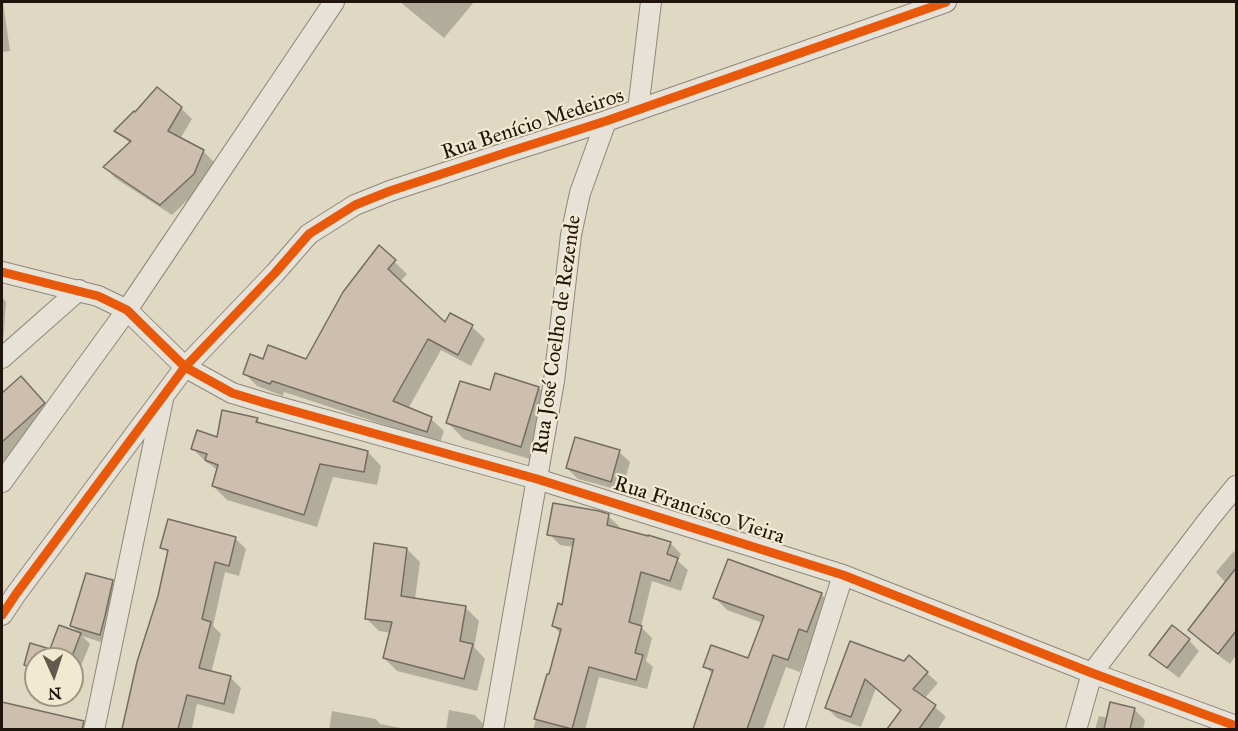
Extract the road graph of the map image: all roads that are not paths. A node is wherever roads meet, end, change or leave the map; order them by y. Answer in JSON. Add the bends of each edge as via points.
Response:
{"nodes":[{"id":1,"x":334,"y":2,"type":"edge"},
{"id":2,"x":651,"y":2,"type":"edge"},
{"id":3,"x":946,"y":2,"type":"edge"},
{"id":4,"x":638,"y":110,"type":"junction"},
{"id":5,"x":606,"y":122,"type":"junction"},
{"id":6,"x":2,"y":272,"type":"edge"},
{"id":7,"x":79,"y":290,"type":"junction"},
{"id":8,"x":127,"y":310,"type":"junction"},
{"id":9,"x":2,"y":358,"type":"edge"},
{"id":10,"x":185,"y":367,"type":"junction"},
{"id":11,"x":164,"y":394,"type":"junction"},
{"id":12,"x":537,"y":479,"type":"junction"},
{"id":13,"x":2,"y":482,"type":"edge"},
{"id":14,"x":1236,"y":486,"type":"edge"},
{"id":15,"x":843,"y":575,"type":"junction"},
{"id":16,"x":2,"y":615,"type":"edge"},
{"id":17,"x":1092,"y":673,"type":"junction"},
{"id":18,"x":1236,"y":726,"type":"edge"},
{"id":19,"x":94,"y":729,"type":"edge"},
{"id":20,"x":493,"y":729,"type":"edge"},
{"id":21,"x":794,"y":729,"type":"edge"},
{"id":22,"x":1076,"y":729,"type":"edge"}],
"edges":[{"from":1,"to":8,"type":"street"},
{"from":2,"to":4,"type":"street"},
{"from":3,"to":4,"type":"street","name":"Rua Benício Medeiros"},
{"from":4,"to":5,"type":"street","name":"Rua Benício Medeiros"},
{"from":5,"to":10,"type":"street","name":"Rua Benício Medeiros","via":[[354,205],[309,234]]},
{"from":5,"to":12,"type":"street","name":"Rua José Coelho de Rezende","via":[[580,193],[571,235],[554,381]]},
{"from":6,"to":7,"type":"street","name":"Rua Francisco Vieira"},
{"from":7,"to":8,"type":"street","name":"Rua Francisco Vieira"},
{"from":7,"to":9,"type":"street"},
{"from":8,"to":10,"type":"street","name":"Rua Francisco Vieira"},
{"from":8,"to":13,"type":"street"},
{"from":10,"to":11,"type":"street","name":"Rua Benício Medeiros"},
{"from":10,"to":12,"type":"street","name":"Rua Francisco Vieira","via":[[232,393]]},
{"from":11,"to":16,"type":"street","name":"Rua Benício Medeiros"},
{"from":11,"to":19,"type":"street"},
{"from":12,"to":15,"type":"street","name":"Rua Francisco Vieira"},
{"from":12,"to":20,"type":"street","name":"Rua José Coelho de Rezende"},
{"from":14,"to":17,"type":"street"},
{"from":15,"to":17,"type":"street","name":"Rua Francisco Vieira"},
{"from":15,"to":21,"type":"street"},
{"from":17,"to":18,"type":"street","name":"Rua Francisco Vieira"},
{"from":17,"to":22,"type":"street"}]}
